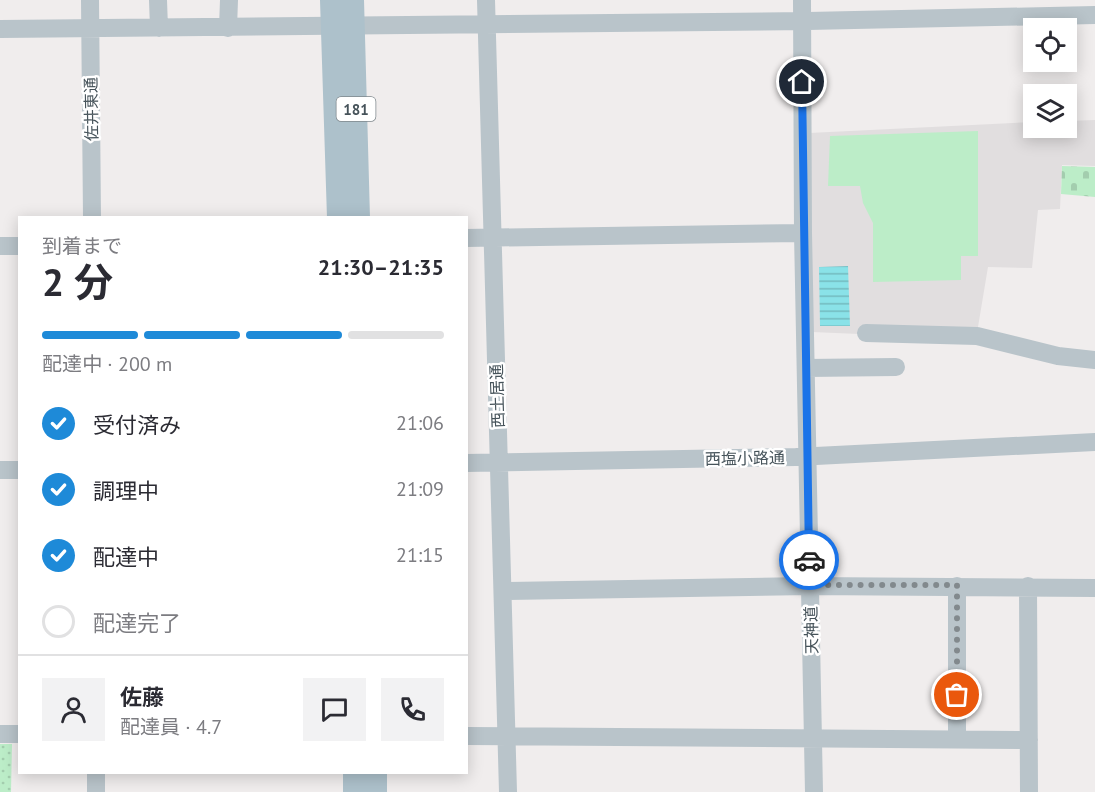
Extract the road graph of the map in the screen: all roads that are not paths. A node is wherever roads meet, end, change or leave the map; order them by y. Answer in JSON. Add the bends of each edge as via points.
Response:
{"nodes":[{"id":1,"x":90,"y":0,"type":"edge"},
{"id":2,"x":158,"y":0,"type":"edge"},
{"id":3,"x":229,"y":0,"type":"edge"},
{"id":4,"x":331,"y":0,"type":"edge"},
{"id":5,"x":352,"y":0,"type":"edge"},
{"id":6,"x":486,"y":0,"type":"edge"},
{"id":7,"x":802,"y":0,"type":"edge"},
{"id":8,"x":1095,"y":15,"type":"edge"},
{"id":9,"x":802,"y":21,"type":"junction"},
{"id":10,"x":487,"y":24,"type":"junction"},
{"id":11,"x":343,"y":26,"type":"junction"},
{"id":12,"x":90,"y":28,"type":"junction"},
{"id":13,"x":159,"y":28,"type":"junction"},
{"id":14,"x":228,"y":28,"type":"junction"},
{"id":15,"x":0,"y":29,"type":"edge"},
{"id":16,"x":92,"y":216,"type":"edge"},
{"id":17,"x":338,"y":216,"type":"edge"},
{"id":18,"x":359,"y":216,"type":"edge"},
{"id":19,"x":803,"y":232,"type":"junction"},
{"id":20,"x":468,"y":238,"type":"edge"},
{"id":21,"x":492,"y":238,"type":"junction"},
{"id":22,"x":0,"y":246,"type":"edge"},
{"id":23,"x":18,"y":246,"type":"edge"},
{"id":24,"x":866,"y":333,"type":"dead end"},
{"id":25,"x":1095,"y":360,"type":"edge"},
{"id":26,"x":896,"y":367,"type":"dead end"},
{"id":27,"x":806,"y":368,"type":"junction"},
{"id":28,"x":1095,"y":442,"type":"edge"},
{"id":29,"x":808,"y":456,"type":"junction"},
{"id":30,"x":500,"y":462,"type":"junction"},
{"id":31,"x":468,"y":463,"type":"edge"},
{"id":32,"x":0,"y":470,"type":"edge"},
{"id":33,"x":18,"y":470,"type":"edge"},
{"id":34,"x":810,"y":585,"type":"junction"},
{"id":35,"x":957,"y":585,"type":"junction"},
{"id":36,"x":1028,"y":586,"type":"junction"},
{"id":37,"x":1095,"y":588,"type":"edge"},
{"id":38,"x":503,"y":591,"type":"junction"},
{"id":39,"x":0,"y":734,"type":"edge"},
{"id":40,"x":18,"y":734,"type":"edge"},
{"id":41,"x":468,"y":736,"type":"edge"},
{"id":42,"x":506,"y":736,"type":"junction"},
{"id":43,"x":813,"y":738,"type":"junction"},
{"id":44,"x":957,"y":738,"type":"junction"},
{"id":45,"x":1029,"y":740,"type":"junction"},
{"id":46,"x":96,"y":774,"type":"edge"},
{"id":47,"x":354,"y":774,"type":"edge"},
{"id":48,"x":376,"y":774,"type":"edge"},
{"id":49,"x":96,"y":792,"type":"edge"},
{"id":50,"x":354,"y":792,"type":"edge"},
{"id":51,"x":376,"y":792,"type":"edge"},
{"id":52,"x":508,"y":792,"type":"edge"},
{"id":53,"x":814,"y":792,"type":"edge"},
{"id":54,"x":1029,"y":792,"type":"edge"}],
"edges":[{"from":1,"to":12,"type":"street","name":"佐井東通"},
{"from":2,"to":13,"type":"street"},
{"from":3,"to":14,"type":"street"},
{"from":4,"to":11,"type":"main road","number":"181"},
{"from":5,"to":11,"type":"main road","number":"181"},
{"from":6,"to":10,"type":"street","name":"西土居通"},
{"from":7,"to":9,"type":"street","name":"天神道"},
{"from":8,"to":9,"type":"street"},
{"from":9,"to":10,"type":"street"},
{"from":9,"to":19,"type":"street","name":"天神道"},
{"from":10,"to":11,"type":"street"},
{"from":10,"to":21,"type":"street","name":"西土居通"},
{"from":11,"to":14,"type":"street"},
{"from":11,"to":17,"type":"main road","number":"181"},
{"from":11,"to":18,"type":"main road","number":"181"},
{"from":12,"to":13,"type":"street"},
{"from":12,"to":15,"type":"street"},
{"from":12,"to":16,"type":"street","name":"佐井東通"},
{"from":13,"to":14,"type":"street"},
{"from":19,"to":21,"type":"street"},
{"from":19,"to":27,"type":"street","name":"天神道"},
{"from":20,"to":21,"type":"street"},
{"from":21,"to":30,"type":"street","name":"西土居通"},
{"from":22,"to":23,"type":"street"},
{"from":24,"to":25,"type":"street","via":[[977,336],[1058,357]]},
{"from":26,"to":27,"type":"street"},
{"from":27,"to":29,"type":"street","name":"天神道"},
{"from":28,"to":29,"type":"street","name":"西塩小路通"},
{"from":29,"to":30,"type":"street","name":"西塩小路通"},
{"from":29,"to":34,"type":"street","name":"天神道"},
{"from":30,"to":31,"type":"street","name":"西塩小路通"},
{"from":30,"to":38,"type":"street","name":"西土居通"},
{"from":32,"to":33,"type":"street"},
{"from":34,"to":35,"type":"street"},
{"from":34,"to":38,"type":"street"},
{"from":34,"to":43,"type":"street","name":"天神道"},
{"from":35,"to":36,"type":"street"},
{"from":35,"to":44,"type":"street"},
{"from":36,"to":37,"type":"street"},
{"from":36,"to":45,"type":"street"},
{"from":38,"to":42,"type":"street","name":"西土居通"},
{"from":39,"to":40,"type":"street"},
{"from":41,"to":42,"type":"street"},
{"from":42,"to":43,"type":"street"},
{"from":42,"to":52,"type":"street","name":"西土居通"},
{"from":43,"to":44,"type":"street"},
{"from":43,"to":53,"type":"street","name":"天神道"},
{"from":44,"to":45,"type":"street"},
{"from":45,"to":54,"type":"street"},
{"from":46,"to":49,"type":"street"},
{"from":47,"to":50,"type":"main road"},
{"from":48,"to":51,"type":"main road"}]}
